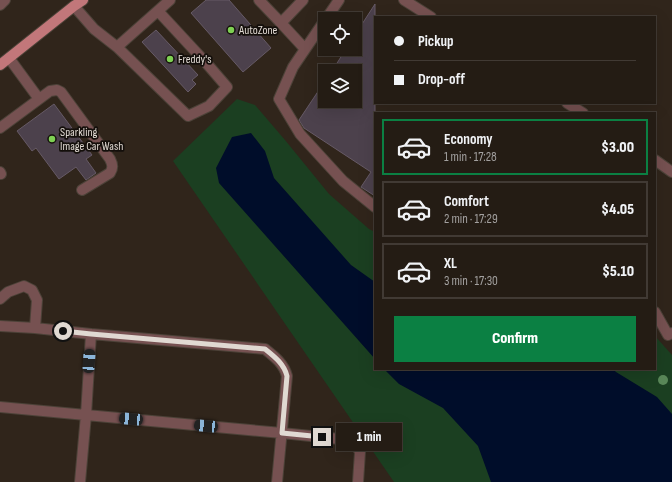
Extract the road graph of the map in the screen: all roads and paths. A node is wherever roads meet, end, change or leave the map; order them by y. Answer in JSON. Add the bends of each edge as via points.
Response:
{"nodes":[{"id":1,"x":5,"y":0,"type":"edge"},
{"id":2,"x":83,"y":0,"type":"edge"},
{"id":3,"x":170,"y":0,"type":"edge"},
{"id":4,"x":259,"y":0,"type":"edge"},
{"id":5,"x":303,"y":0,"type":"edge"},
{"id":6,"x":339,"y":0,"type":"edge"},
{"id":7,"x":404,"y":0,"type":"edge"},
{"id":8,"x":0,"y":5,"type":"edge"},
{"id":9,"x":74,"y":6,"type":"junction"},
{"id":10,"x":158,"y":11,"type":"junction"},
{"id":11,"x":331,"y":12,"type":"edge"},
{"id":12,"x":429,"y":16,"type":"edge"},
{"id":13,"x":281,"y":23,"type":"junction"},
{"id":14,"x":318,"y":30,"type":"edge"},
{"id":15,"x":117,"y":48,"type":"junction"},
{"id":16,"x":305,"y":49,"type":"junction"},
{"id":17,"x":9,"y":58,"type":"junction"},
{"id":18,"x":0,"y":65,"type":"edge"},
{"id":19,"x":39,"y":99,"type":"junction"},
{"id":20,"x":569,"y":104,"type":"edge"},
{"id":21,"x":581,"y":112,"type":"edge"},
{"id":22,"x":0,"y":128,"type":"edge"},
{"id":23,"x":656,"y":161,"type":"edge"},
{"id":24,"x":672,"y":172,"type":"edge"},
{"id":25,"x":82,"y":190,"type":"dead end"},
{"id":26,"x":374,"y":206,"type":"edge"},
{"id":27,"x":0,"y":299,"type":"edge"},
{"id":28,"x":656,"y":314,"type":"edge"},
{"id":29,"x":0,"y":326,"type":"edge"},
{"id":30,"x":35,"y":328,"type":"junction"},
{"id":31,"x":672,"y":333,"type":"edge"},
{"id":32,"x":91,"y":334,"type":"junction"},
{"id":33,"x":0,"y":407,"type":"edge"},
{"id":34,"x":86,"y":415,"type":"junction"},
{"id":35,"x":282,"y":433,"type":"junction"},
{"id":36,"x":80,"y":482,"type":"edge"},
{"id":37,"x":277,"y":482,"type":"edge"},
{"id":38,"x":358,"y":482,"type":"edge"}],
"edges":[{"from":1,"to":8,"type":"lane"},
{"from":2,"to":9,"type":"main road"},
{"from":3,"to":10,"type":"lane"},
{"from":4,"to":13,"type":"lane"},
{"from":5,"to":13,"type":"lane"},
{"from":6,"to":11,"type":"lane"},
{"from":7,"to":12,"type":"lane"},
{"from":9,"to":15,"type":"lane","via":[[94,29]]},
{"from":9,"to":17,"type":"main road"},
{"from":10,"to":15,"type":"lane"},
{"from":10,"to":15,"type":"lane","via":[[227,87],[209,106],[188,116]]},
{"from":13,"to":16,"type":"lane"},
{"from":14,"to":16,"type":"lane"},
{"from":16,"to":26,"type":"lane","via":[[293,67],[279,99],[300,134],[343,181]]},
{"from":17,"to":18,"type":"main road"},
{"from":17,"to":19,"type":"lane"},
{"from":19,"to":22,"type":"lane"},
{"from":19,"to":25,"type":"lane","via":[[50,91],[60,92],[113,164],[110,173]]},
{"from":20,"to":21,"type":"lane"},
{"from":23,"to":24,"type":"lane"},
{"from":27,"to":30,"type":"lane","via":[[8,292],[24,286],[32,290],[36,300]]},
{"from":28,"to":31,"type":"lane","via":[[668,335]]},
{"from":29,"to":30,"type":"lane"},
{"from":30,"to":32,"type":"lane"},
{"from":32,"to":34,"type":"lane"},
{"from":32,"to":35,"type":"lane","via":[[265,349],[286,370]]},
{"from":33,"to":34,"type":"lane"},
{"from":34,"to":35,"type":"lane"},
{"from":34,"to":36,"type":"lane"},
{"from":35,"to":37,"type":"lane"},
{"from":35,"to":38,"type":"lane","via":[[349,440],[360,452]]}]}
